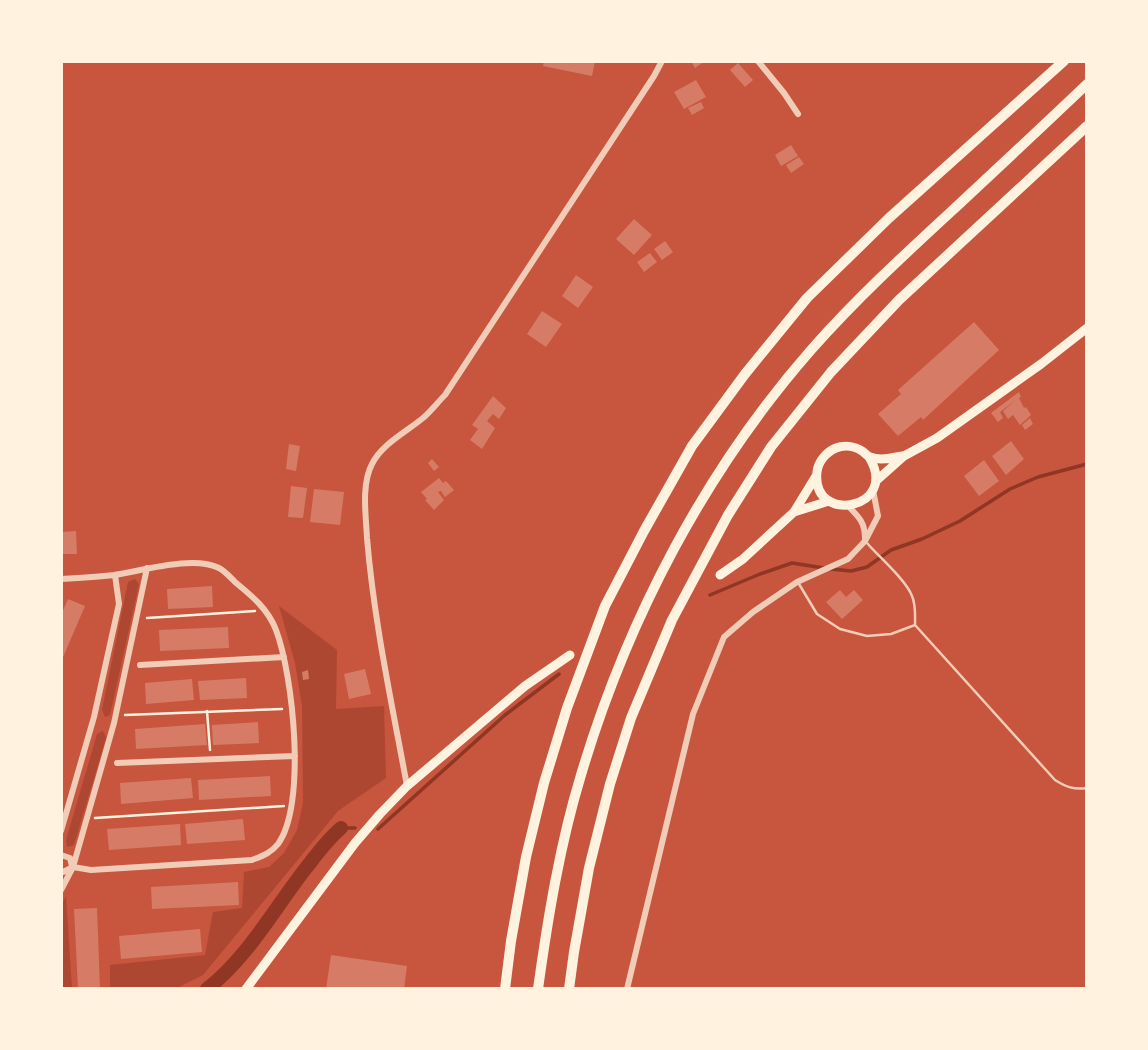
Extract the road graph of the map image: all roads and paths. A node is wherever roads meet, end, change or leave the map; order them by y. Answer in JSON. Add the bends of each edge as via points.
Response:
{"nodes":[{"id":1,"x":662,"y":61,"type":"edge"},
{"id":2,"x":758,"y":61,"type":"edge"},
{"id":3,"x":1064,"y":61,"type":"edge"},
{"id":4,"x":1087,"y":85,"type":"edge"},
{"id":5,"x":798,"y":114,"type":"dead end"},
{"id":6,"x":1087,"y":126,"type":"edge"},
{"id":7,"x":1087,"y":328,"type":"edge"},
{"id":8,"x":904,"y":456,"type":"junction"},
{"id":9,"x":869,"y":457,"type":"junction"},
{"id":10,"x":816,"y":476,"type":"junction"},
{"id":11,"x":874,"y":486,"type":"junction"},
{"id":12,"x":829,"y":501,"type":"junction"},
{"id":13,"x":848,"y":506,"type":"junction"},
{"id":14,"x":794,"y":512,"type":"junction"},
{"id":15,"x":865,"y":541,"type":"junction"},
{"id":16,"x":147,"y":568,"type":"junction"},
{"id":17,"x":116,"y":575,"type":"junction"},
{"id":18,"x":720,"y":575,"type":"dead end"},
{"id":19,"x":63,"y":579,"type":"edge"},
{"id":20,"x":797,"y":582,"type":"junction"},
{"id":21,"x":61,"y":587,"type":"edge"},
{"id":22,"x":258,"y":611,"type":"dead end"},
{"id":23,"x":147,"y":618,"type":"dead end"},
{"id":24,"x":915,"y":625,"type":"junction"},
{"id":25,"x":570,"y":655,"type":"dead end"},
{"id":26,"x":284,"y":657,"type":"junction"},
{"id":27,"x":140,"y":665,"type":"dead end"},
{"id":28,"x":286,"y":709,"type":"dead end"},
{"id":29,"x":207,"y":711,"type":"junction"},
{"id":30,"x":123,"y":715,"type":"dead end"},
{"id":31,"x":295,"y":756,"type":"junction"},
{"id":32,"x":211,"y":759,"type":"junction"},
{"id":33,"x":117,"y":763,"type":"dead end"},
{"id":34,"x":408,"y":786,"type":"junction"},
{"id":35,"x":1087,"y":788,"type":"edge"},
{"id":36,"x":284,"y":806,"type":"dead end"},
{"id":37,"x":95,"y":818,"type":"dead end"},
{"id":38,"x":61,"y":831,"type":"edge"},
{"id":39,"x":61,"y":855,"type":"edge"},
{"id":40,"x":73,"y":867,"type":"junction"},
{"id":41,"x":61,"y":871,"type":"edge"},
{"id":42,"x":61,"y":890,"type":"edge"},
{"id":43,"x":254,"y":978,"type":"junction"},
{"id":44,"x":246,"y":989,"type":"edge"},
{"id":45,"x":253,"y":989,"type":"edge"},
{"id":46,"x":505,"y":989,"type":"edge"},
{"id":47,"x":538,"y":989,"type":"edge"},
{"id":48,"x":569,"y":989,"type":"edge"},
{"id":49,"x":627,"y":989,"type":"edge"}],
"edges":[{"from":1,"to":34,"type":"street","via":[[445,395],[371,465],[366,516],[371,584]]},
{"from":2,"to":5,"type":"street"},
{"from":3,"to":46,"type":"main road","via":[[807,298],[692,446],[606,606],[567,708],[526,857]]},
{"from":4,"to":47,"type":"highway","via":[[879,278],[811,351],[749,428],[703,497],[651,593],[613,681],[581,775],[559,863]]},
{"from":6,"to":48,"type":"highway","via":[[899,300],[831,372],[771,447],[728,515],[672,620],[631,718],[589,868]]},
{"from":7,"to":8,"type":"main road","via":[[937,438]]},
{"from":8,"to":9,"type":"main road"},
{"from":8,"to":11,"type":"main road"},
{"from":9,"to":10,"type":"main road","via":[[854,447],[836,448],[822,459]]},
{"from":9,"to":11,"type":"main road","via":[[876,472]]},
{"from":10,"to":12,"type":"main road"},
{"from":10,"to":14,"type":"main road"},
{"from":11,"to":13,"type":"main road","via":[[867,498]]},
{"from":11,"to":15,"type":"street","via":[[878,516]]},
{"from":12,"to":13,"type":"main road"},
{"from":12,"to":14,"type":"main road"},
{"from":13,"to":15,"type":"street","via":[[865,527]]},
{"from":14,"to":18,"type":"main road"},
{"from":15,"to":20,"type":"street","via":[[848,559]]},
{"from":15,"to":24,"type":"lane","via":[[912,594]]},
{"from":16,"to":17,"type":"street"},
{"from":16,"to":26,"type":"street","via":[[204,563],[221,569],[269,615]]},
{"from":16,"to":40,"type":"street","via":[[114,723]]},
{"from":17,"to":19,"type":"street"},
{"from":17,"to":38,"type":"street","via":[[119,604]]},
{"from":19,"to":21,"type":"street"},
{"from":20,"to":24,"type":"lane","via":[[817,614],[840,629],[867,636]]},
{"from":20,"to":49,"type":"street","via":[[724,637],[693,714]]},
{"from":22,"to":23,"type":"path"},
{"from":24,"to":35,"type":"lane","via":[[1055,780],[1066,787]]},
{"from":25,"to":34,"type":"main road","via":[[525,686]]},
{"from":26,"to":27,"type":"street"},
{"from":26,"to":31,"type":"street"},
{"from":28,"to":29,"type":"path"},
{"from":29,"to":30,"type":"path"},
{"from":29,"to":32,"type":"path"},
{"from":31,"to":32,"type":"street"},
{"from":31,"to":40,"type":"street","via":[[286,828],[266,855],[238,861],[91,870]]},
{"from":32,"to":33,"type":"street"},
{"from":34,"to":43,"type":"main road","via":[[355,844]]},
{"from":36,"to":37,"type":"path"},
{"from":39,"to":40,"type":"street","via":[[70,858]]},
{"from":40,"to":41,"type":"street"},
{"from":40,"to":42,"type":"street"},
{"from":43,"to":44,"type":"main road"},
{"from":43,"to":45,"type":"main road"}]}
